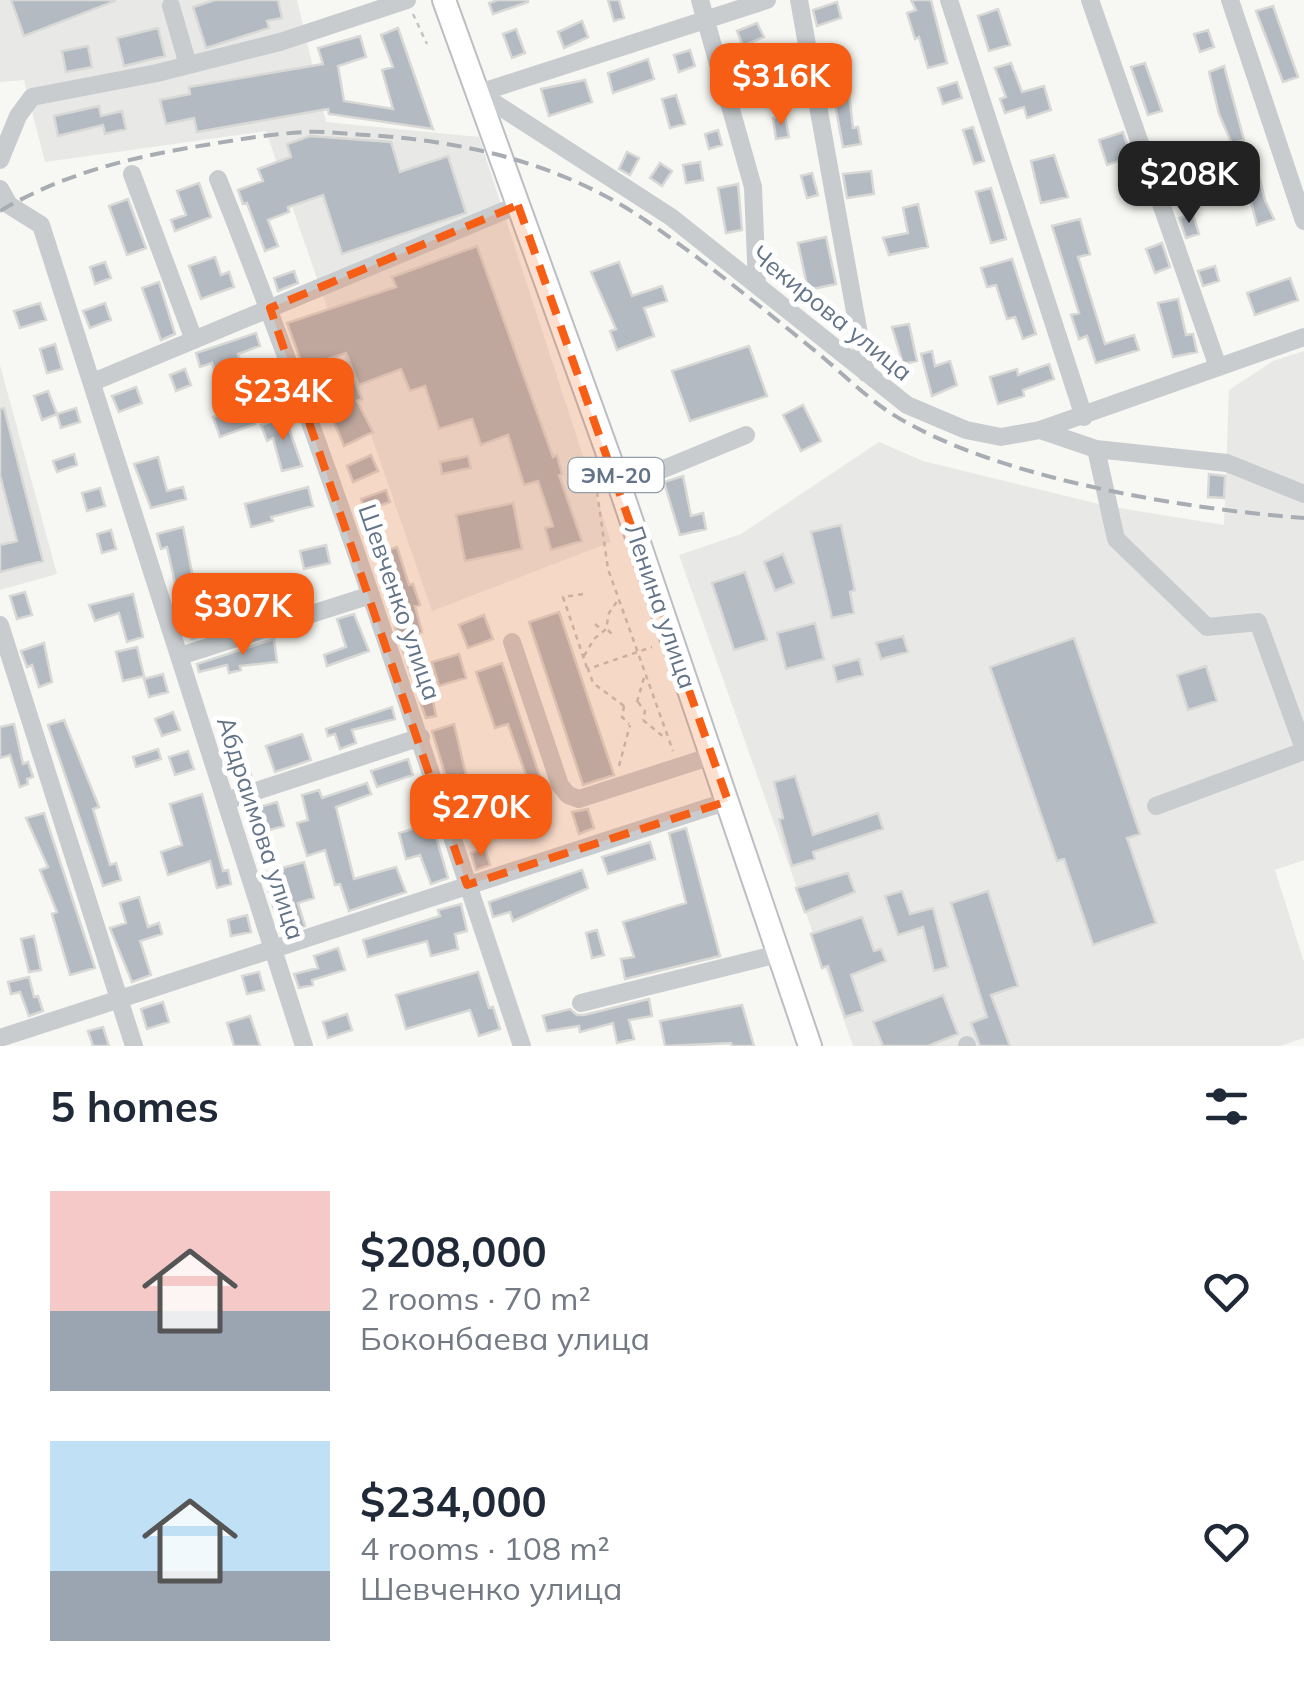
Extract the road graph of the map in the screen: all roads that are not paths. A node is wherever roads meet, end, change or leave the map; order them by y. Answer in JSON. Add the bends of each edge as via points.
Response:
{"nodes":[{"id":1,"x":444,"y":0,"type":"edge"},
{"id":2,"x":700,"y":0,"type":"edge"},
{"id":3,"x":767,"y":0,"type":"edge"},
{"id":4,"x":799,"y":0,"type":"edge"},
{"id":5,"x":949,"y":0,"type":"edge"},
{"id":6,"x":1090,"y":0,"type":"edge"},
{"id":7,"x":1230,"y":0,"type":"edge"},
{"id":8,"x":400,"y":5,"type":"edge"},
{"id":9,"x":170,"y":6,"type":"dead end"},
{"id":10,"x":707,"y":20,"type":"junction"},
{"id":11,"x":188,"y":65,"type":"junction"},
{"id":12,"x":479,"y":93,"type":"junction"},
{"id":13,"x":10,"y":112,"type":"edge"},
{"id":14,"x":0,"y":160,"type":"edge"},
{"id":15,"x":132,"y":174,"type":"dead end"},
{"id":16,"x":218,"y":179,"type":"dead end"},
{"id":17,"x":0,"y":189,"type":"edge"},
{"id":18,"x":518,"y":205,"type":"junction"},
{"id":19,"x":1304,"y":222,"type":"edge"},
{"id":20,"x":757,"y":285,"type":"junction"},
{"id":21,"x":270,"y":308,"type":"junction"},
{"id":22,"x":1304,"y":337,"type":"edge"},
{"id":23,"x":194,"y":340,"type":"junction"},
{"id":24,"x":1218,"y":367,"type":"junction"},
{"id":25,"x":866,"y":372,"type":"junction"},
{"id":26,"x":93,"y":382,"type":"junction"},
{"id":27,"x":1084,"y":417,"type":"junction"},
{"id":28,"x":1040,"y":430,"type":"junction"},
{"id":29,"x":746,"y":435,"type":"dead end"},
{"id":30,"x":1096,"y":448,"type":"junction"},
{"id":31,"x":608,"y":490,"type":"junction"},
{"id":32,"x":1304,"y":494,"type":"edge"},
{"id":33,"x":371,"y":595,"type":"junction"},
{"id":34,"x":0,"y":625,"type":"edge"},
{"id":35,"x":512,"y":642,"type":"dead end"},
{"id":36,"x":180,"y":656,"type":"junction"},
{"id":37,"x":421,"y":737,"type":"junction"},
{"id":38,"x":1304,"y":750,"type":"edge"},
{"id":39,"x":712,"y":756,"type":"junction"},
{"id":40,"x":226,"y":801,"type":"junction"},
{"id":41,"x":728,"y":801,"type":"junction"},
{"id":42,"x":1156,"y":806,"type":"dead end"},
{"id":43,"x":467,"y":885,"type":"junction"},
{"id":44,"x":274,"y":950,"type":"junction"},
{"id":45,"x":778,"y":954,"type":"junction"},
{"id":46,"x":120,"y":1000,"type":"junction"},
{"id":47,"x":581,"y":1004,"type":"dead end"},
{"id":48,"x":0,"y":1038,"type":"edge"},
{"id":49,"x":134,"y":1046,"type":"edge"},
{"id":50,"x":304,"y":1046,"type":"edge"},
{"id":51,"x":522,"y":1046,"type":"edge"},
{"id":52,"x":810,"y":1046,"type":"edge"}],
"edges":[{"from":1,"to":12,"type":"main road","name":"Ленина улица","number":"ЭМ-20"},
{"from":2,"to":10,"type":"street"},
{"from":3,"to":10,"type":"street"},
{"from":4,"to":25,"type":"street"},
{"from":5,"to":27,"type":"street"},
{"from":6,"to":24,"type":"street"},
{"from":7,"to":19,"type":"street"},
{"from":8,"to":11,"type":"street"},
{"from":9,"to":11,"type":"street"},
{"from":10,"to":12,"type":"street"},
{"from":10,"to":20,"type":"street","via":[[754,187]]},
{"from":11,"to":13,"type":"street","via":[[32,97]]},
{"from":12,"to":18,"type":"main road","name":"Ленина улица","number":"ЭМ-20"},
{"from":12,"to":20,"type":"street","name":"Чекирова улица","via":[[671,216]]},
{"from":13,"to":14,"type":"street"},
{"from":15,"to":23,"type":"street"},
{"from":16,"to":21,"type":"street","name":"Шевченко улица"},
{"from":17,"to":26,"type":"street","name":"Абдраимова улица","via":[[10,206],[41,225]]},
{"from":18,"to":21,"type":"street"},
{"from":18,"to":31,"type":"main road","name":"Ленина улица","number":"ЭМ-20"},
{"from":20,"to":25,"type":"street","name":"Чекирова улица"},
{"from":21,"to":23,"type":"street"},
{"from":21,"to":33,"type":"street","name":"Шевченко улица"},
{"from":22,"to":24,"type":"street","name":"Чекирова улица"},
{"from":23,"to":26,"type":"street"},
{"from":24,"to":27,"type":"street","name":"Чекирова улица"},
{"from":25,"to":28,"type":"street","name":"Чекирова улица","via":[[907,406],[966,430],[1001,437]]},
{"from":26,"to":36,"type":"street","name":"Абдраимова улица"},
{"from":27,"to":28,"type":"street","name":"Чекирова улица"},
{"from":28,"to":30,"type":"street"},
{"from":29,"to":31,"type":"street"},
{"from":30,"to":32,"type":"street","via":[[1227,464]]},
{"from":30,"to":38,"type":"street","via":[[1116,538],[1207,627],[1258,622]]},
{"from":31,"to":39,"type":"main road","name":"Ленина улица","number":"ЭМ-20"},
{"from":33,"to":36,"type":"street"},
{"from":33,"to":37,"type":"street","name":"Шевченко улица"},
{"from":34,"to":46,"type":"street"},
{"from":35,"to":39,"type":"street","via":[[568,796],[579,799]]},
{"from":36,"to":40,"type":"street","name":"Абдраимова улица"},
{"from":37,"to":40,"type":"street"},
{"from":37,"to":43,"type":"street","name":"Шевченко улица"},
{"from":38,"to":42,"type":"street"},
{"from":39,"to":41,"type":"main road","name":"Ленина улица","number":"ЭМ-20"},
{"from":40,"to":44,"type":"street","name":"Абдраимова улица"},
{"from":41,"to":43,"type":"street"},
{"from":41,"to":45,"type":"main road","name":"Ленина улица","number":"ЭМ-20"},
{"from":43,"to":44,"type":"street"},
{"from":43,"to":51,"type":"street","name":"Шевченко улица"},
{"from":44,"to":46,"type":"street"},
{"from":44,"to":50,"type":"street","name":"Абдраимова улица"},
{"from":45,"to":47,"type":"street"},
{"from":45,"to":52,"type":"main road","name":"Ленина улица","number":"ЭМ-20"},
{"from":46,"to":48,"type":"street"},
{"from":46,"to":49,"type":"street"}]}
